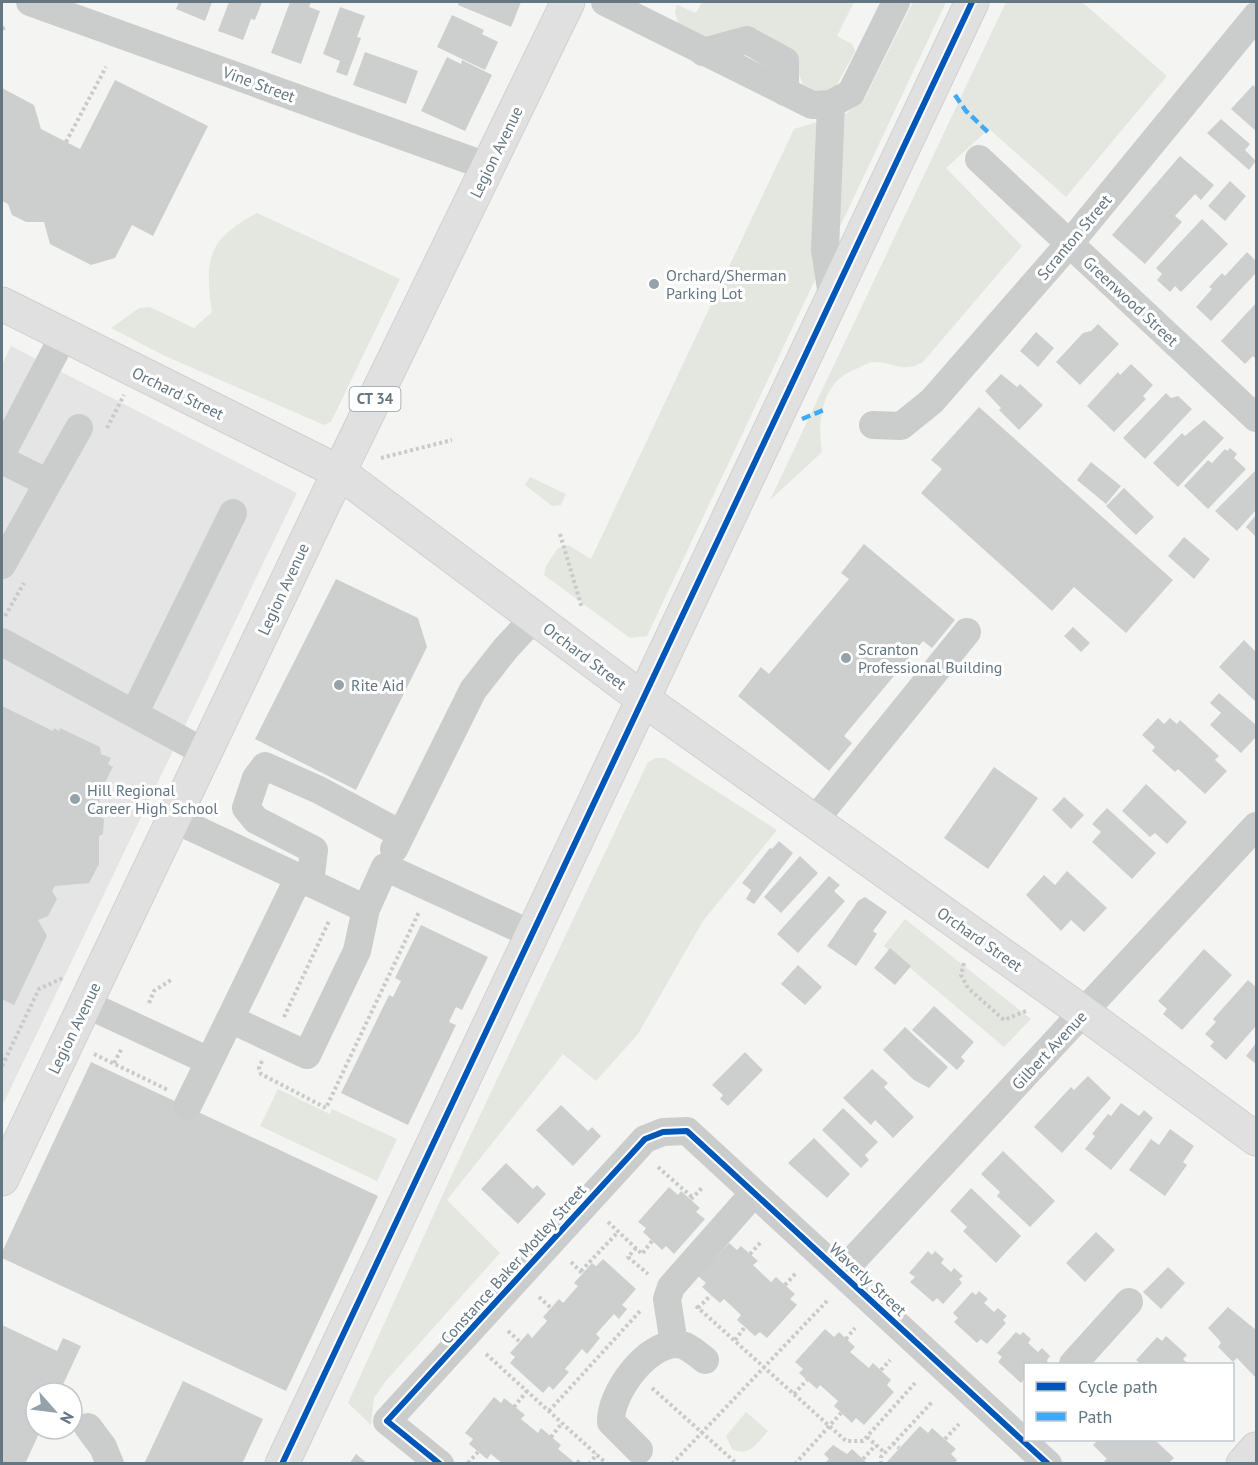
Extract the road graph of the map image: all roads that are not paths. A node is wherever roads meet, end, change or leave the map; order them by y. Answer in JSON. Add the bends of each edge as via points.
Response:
{"nodes":[{"id":1,"x":30,"y":2,"type":"edge"},
{"id":2,"x":604,"y":2,"type":"edge"},
{"id":3,"x":896,"y":2,"type":"edge"},
{"id":4,"x":972,"y":2,"type":"edge"},
{"id":5,"x":575,"y":4,"type":"edge"},
{"id":6,"x":1257,"y":16,"type":"edge"},
{"id":7,"x":831,"y":104,"type":"junction"},
{"id":8,"x":980,"y":159,"type":"dead end"},
{"id":9,"x":489,"y":167,"type":"junction"},
{"id":10,"x":1070,"y":243,"type":"junction"},
{"id":11,"x":832,"y":295,"type":"junction"},
{"id":12,"x":2,"y":304,"type":"edge"},
{"id":13,"x":64,"y":335,"type":"junction"},
{"id":14,"x":1257,"y":418,"type":"edge"},
{"id":15,"x":873,"y":425,"type":"dead end"},
{"id":16,"x":79,"y":428,"type":"dead end"},
{"id":17,"x":2,"y":453,"type":"edge"},
{"id":18,"x":2,"y":460,"type":"edge"},
{"id":19,"x":339,"y":472,"type":"junction"},
{"id":20,"x":48,"y":483,"type":"junction"},
{"id":21,"x":233,"y":513,"type":"dead end"},
{"id":22,"x":2,"y":565,"type":"edge"},
{"id":23,"x":534,"y":618,"type":"junction"},
{"id":24,"x":967,"y":632,"type":"dead end"},
{"id":25,"x":2,"y":642,"type":"edge"},
{"id":26,"x":643,"y":699,"type":"junction"},
{"id":27,"x":134,"y":714,"type":"junction"},
{"id":28,"x":206,"y":753,"type":"junction"},
{"id":29,"x":174,"y":819,"type":"junction"},
{"id":30,"x":814,"y":821,"type":"junction"},
{"id":31,"x":1257,"y":826,"type":"edge"},
{"id":32,"x":401,"y":834,"type":"junction"},
{"id":33,"x":385,"y":867,"type":"junction"},
{"id":34,"x":305,"y":880,"type":"junction"},
{"id":35,"x":366,"y":909,"type":"junction"},
{"id":36,"x":531,"y":934,"type":"junction"},
{"id":37,"x":86,"y":1004,"type":"junction"},
{"id":38,"x":1084,"y":1013,"type":"junction"},
{"id":39,"x":230,"y":1019,"type":"junction"},
{"id":40,"x":209,"y":1061,"type":"junction"},
{"id":41,"x":189,"y":1104,"type":"road end"},
{"id":42,"x":663,"y":1132,"type":"joint"},
{"id":43,"x":1257,"y":1139,"type":"edge"},
{"id":44,"x":2,"y":1179,"type":"edge"},
{"id":45,"x":754,"y":1193,"type":"junction"},
{"id":46,"x":841,"y":1273,"type":"junction"},
{"id":47,"x":1129,"y":1302,"type":"dead end"},
{"id":48,"x":674,"y":1344,"type":"junction"},
{"id":49,"x":705,"y":1360,"type":"dead end"},
{"id":50,"x":1075,"y":1363,"type":"edge"},
{"id":51,"x":1019,"y":1424,"type":"edge"},
{"id":52,"x":88,"y":1427,"type":"dead end"},
{"id":53,"x":1031,"y":1441,"type":"edge"},
{"id":54,"x":1257,"y":1449,"type":"edge"},
{"id":55,"x":639,"y":1450,"type":"dead end"},
{"id":56,"x":110,"y":1464,"type":"edge"},
{"id":57,"x":282,"y":1464,"type":"edge"},
{"id":58,"x":440,"y":1464,"type":"edge"},
{"id":59,"x":1048,"y":1464,"type":"edge"},
{"id":60,"x":1243,"y":1464,"type":"edge"}],
"edges":[{"from":1,"to":9,"type":"street","name":"Vine Street"},
{"from":2,"to":7,"type":"street","via":[[703,52],[747,40],[785,61],[785,92],[812,105]]},
{"from":3,"to":7,"type":"street","via":[[851,93]]},
{"from":4,"to":11,"type":"main road"},
{"from":5,"to":9,"type":"main road","name":"Legion Avenue"},
{"from":6,"to":10,"type":"street","name":"Scranton Street"},
{"from":7,"to":11,"type":"street","via":[[825,250]]},
{"from":8,"to":10,"type":"street","name":"Greenwood Street"},
{"from":9,"to":19,"type":"main road","name":"Legion Avenue","number":"CT 34"},
{"from":10,"to":14,"type":"street","name":"Greenwood Street"},
{"from":10,"to":15,"type":"street","name":"Scranton Street","via":[[932,401],[901,426]]},
{"from":11,"to":26,"type":"main road"},
{"from":12,"to":13,"type":"main road","name":"Orchard Street"},
{"from":13,"to":17,"type":"street"},
{"from":13,"to":19,"type":"main road","name":"Orchard Street"},
{"from":16,"to":20,"type":"street"},
{"from":18,"to":20,"type":"street"},
{"from":19,"to":23,"type":"main road","name":"Orchard Street"},
{"from":19,"to":28,"type":"main road","name":"Legion Avenue"},
{"from":20,"to":22,"type":"street"},
{"from":21,"to":27,"type":"street"},
{"from":23,"to":26,"type":"main road","name":"Orchard Street"},
{"from":23,"to":32,"type":"street","via":[[473,690]]},
{"from":24,"to":30,"type":"street"},
{"from":25,"to":27,"type":"street"},
{"from":26,"to":30,"type":"main road","name":"Orchard Street"},
{"from":26,"to":36,"type":"main road"},
{"from":27,"to":28,"type":"street"},
{"from":28,"to":29,"type":"main road","name":"Legion Avenue"},
{"from":29,"to":34,"type":"street"},
{"from":29,"to":37,"type":"main road","name":"Legion Avenue"},
{"from":30,"to":38,"type":"main road","name":"Orchard Street"},
{"from":31,"to":38,"type":"street","name":"Gilbert Avenue"},
{"from":32,"to":33,"type":"street"},
{"from":32,"to":34,"type":"street","via":[[265,766],[256,778],[246,808],[256,820],[314,850]]},
{"from":33,"to":35,"type":"street"},
{"from":33,"to":36,"type":"street"},
{"from":34,"to":35,"type":"street"},
{"from":34,"to":39,"type":"street"},
{"from":35,"to":39,"type":"street","via":[[357,951],[308,1055]]},
{"from":36,"to":57,"type":"main road"},
{"from":37,"to":40,"type":"street"},
{"from":37,"to":44,"type":"main road","name":"Legion Avenue"},
{"from":38,"to":43,"type":"main road","name":"Orchard Street"},
{"from":38,"to":46,"type":"street","name":"Gilbert Avenue"},
{"from":39,"to":40,"type":"street"},
{"from":40,"to":41,"type":"street"},
{"from":42,"to":45,"type":"street","name":"Waverly Street","via":[[687,1131]]},
{"from":42,"to":58,"type":"street","name":"Constance Baker Motley Street","via":[[645,1139],[387,1421]]},
{"from":45,"to":46,"type":"street","name":"Waverly Street"},
{"from":45,"to":48,"type":"street","via":[[661,1282],[668,1299]]},
{"from":46,"to":51,"type":"street","name":"Waverly Street"},
{"from":47,"to":50,"type":"street"},
{"from":48,"to":49,"type":"street"},
{"from":48,"to":55,"type":"street","via":[[650,1355],[617,1394],[611,1422]]},
{"from":52,"to":56,"type":"street"},
{"from":53,"to":59,"type":"street","name":"Waverly Street"},
{"from":54,"to":60,"type":"main road"}]}
